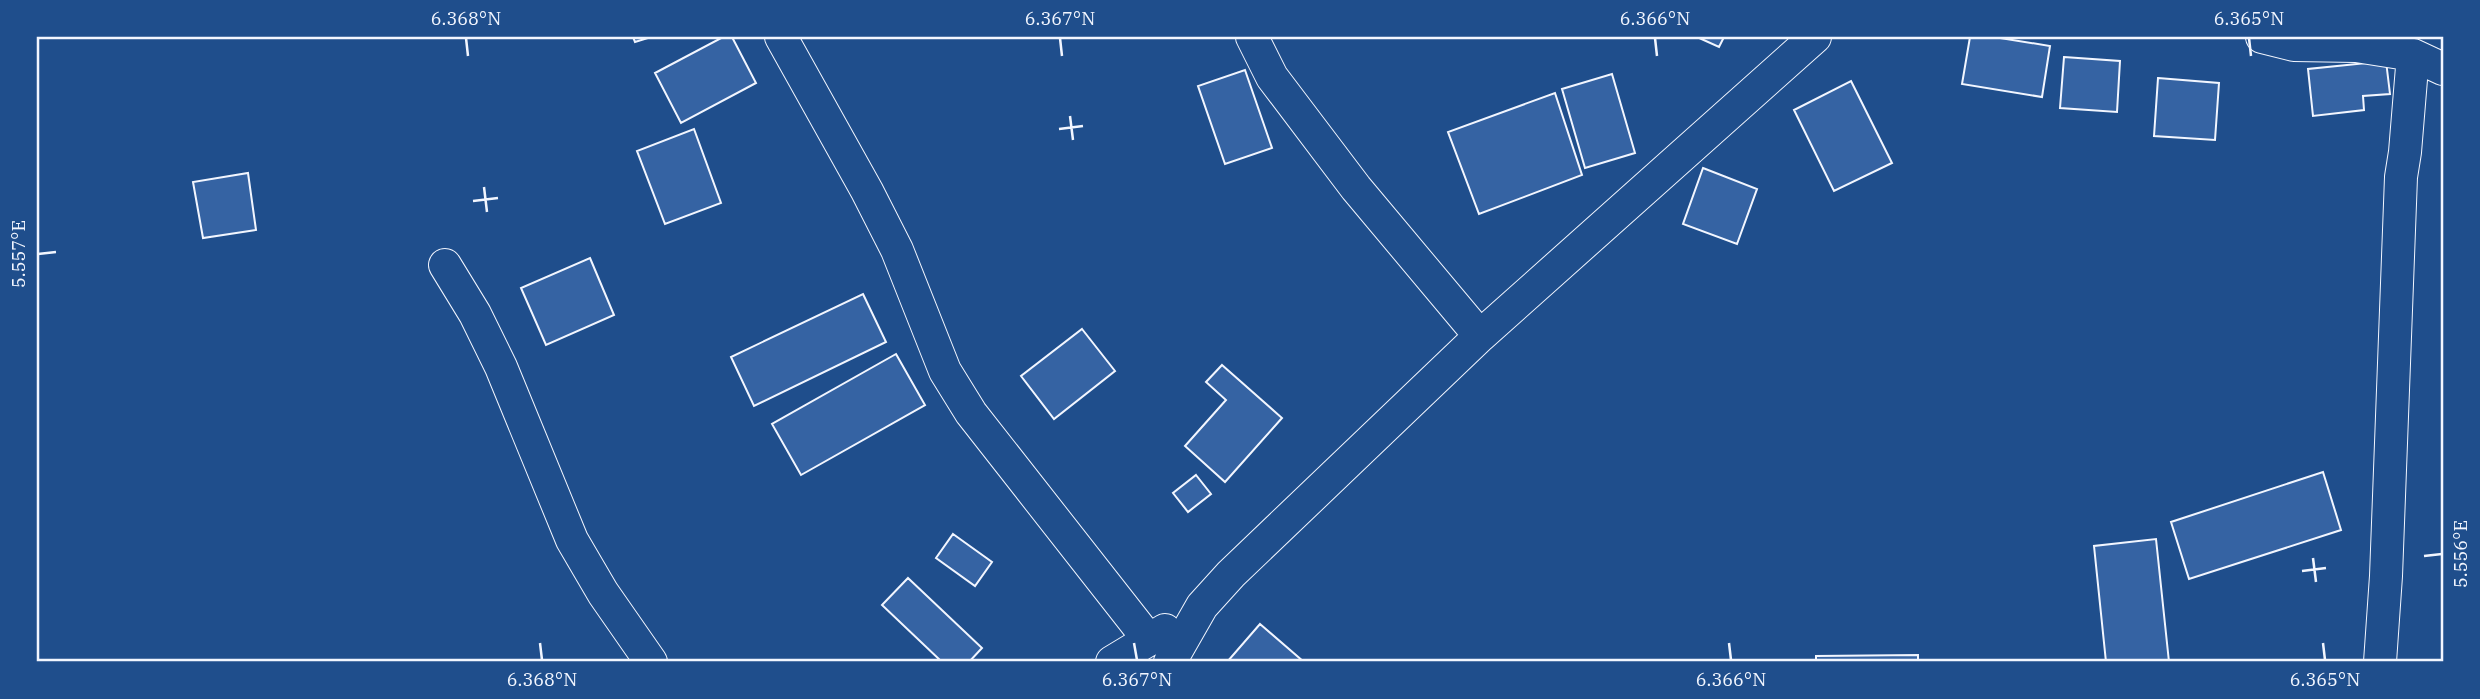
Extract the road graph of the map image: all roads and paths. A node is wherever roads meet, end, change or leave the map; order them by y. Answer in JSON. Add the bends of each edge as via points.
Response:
{"nodes":[{"id":1,"x":781,"y":37,"type":"edge"},
{"id":2,"x":1252,"y":37,"type":"edge"},
{"id":3,"x":1815,"y":37,"type":"edge"},
{"id":4,"x":2262,"y":37,"type":"edge"},
{"id":5,"x":2413,"y":55,"type":"junction"},
{"id":6,"x":2443,"y":69,"type":"edge"},
{"id":7,"x":445,"y":265,"type":"dead end"},
{"id":8,"x":1480,"y":335,"type":"junction"},
{"id":9,"x":1202,"y":606,"type":"junction"},
{"id":10,"x":1149,"y":640,"type":"junction"},
{"id":11,"x":651,"y":662,"type":"edge"},
{"id":12,"x":1112,"y":662,"type":"edge"},
{"id":13,"x":1170,"y":662,"type":"edge"},
{"id":14,"x":2380,"y":662,"type":"edge"}],
"edges":[{"from":1,"to":10,"type":"street","via":[[891,238],[945,372],[971,413]]},
{"from":2,"to":8,"type":"street","via":[[1272,77],[1356,188]]},
{"from":3,"to":8,"type":"street"},
{"from":4,"to":5,"type":"street","via":[[2294,45],[2356,46]]},
{"from":5,"to":6,"type":"street"},
{"from":5,"to":14,"type":"street","via":[[2400,177]]},
{"from":7,"to":11,"type":"street","via":[[501,367],[572,540]]},
{"from":8,"to":9,"type":"street"},
{"from":9,"to":10,"type":"street"},
{"from":9,"to":13,"type":"street"},
{"from":10,"to":12,"type":"street"}]}
